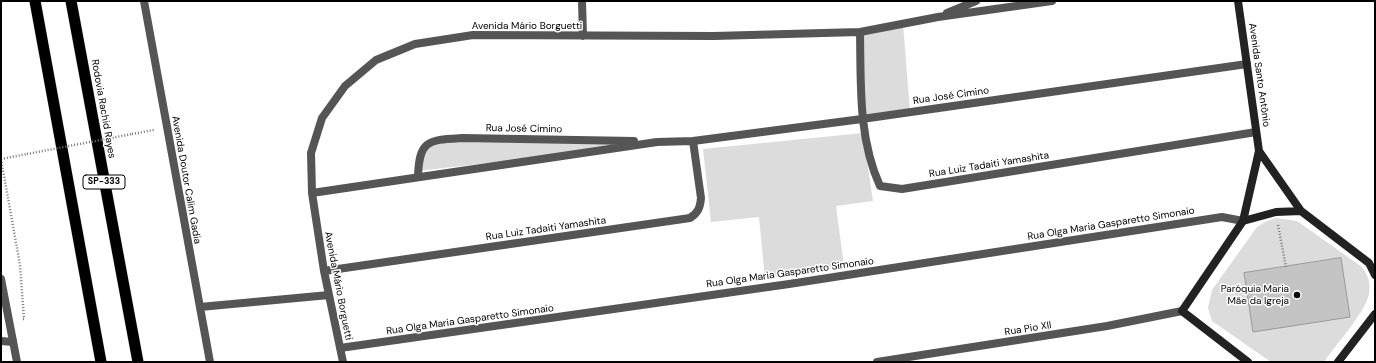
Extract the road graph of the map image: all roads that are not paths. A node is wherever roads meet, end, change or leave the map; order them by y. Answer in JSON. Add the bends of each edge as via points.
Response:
{"nodes":[{"id":1,"x":35,"y":1,"type":"edge"},
{"id":2,"x":71,"y":1,"type":"edge"},
{"id":3,"x":144,"y":1,"type":"edge"},
{"id":4,"x":582,"y":1,"type":"edge"},
{"id":5,"x":976,"y":1,"type":"edge"},
{"id":6,"x":1052,"y":1,"type":"edge"},
{"id":7,"x":1238,"y":1,"type":"edge"},
{"id":8,"x":938,"y":17,"type":"junction"},
{"id":9,"x":860,"y":32,"type":"junction"},
{"id":10,"x":583,"y":36,"type":"junction"},
{"id":11,"x":1247,"y":64,"type":"junction"},
{"id":12,"x":862,"y":119,"type":"junction"},
{"id":13,"x":1256,"y":132,"type":"junction"},
{"id":14,"x":693,"y":141,"type":"junction"},
{"id":15,"x":657,"y":142,"type":"junction"},
{"id":16,"x":1259,"y":151,"type":"junction"},
{"id":17,"x":418,"y":177,"type":"junction"},
{"id":18,"x":312,"y":193,"type":"junction"},
{"id":19,"x":1300,"y":211,"type":"junction"},
{"id":20,"x":1243,"y":221,"type":"junction"},
{"id":21,"x":1372,"y":264,"type":"edge"},
{"id":22,"x":324,"y":271,"type":"junction"},
{"id":23,"x":1375,"y":276,"type":"edge"},
{"id":24,"x":1,"y":279,"type":"edge"},
{"id":25,"x":329,"y":295,"type":"junction"},
{"id":26,"x":200,"y":307,"type":"junction"},
{"id":27,"x":1182,"y":311,"type":"junction"},
{"id":28,"x":1375,"y":314,"type":"edge"},
{"id":29,"x":1,"y":341,"type":"edge"},
{"id":30,"x":13,"y":342,"type":"junction"},
{"id":31,"x":340,"y":348,"type":"junction"},
{"id":32,"x":17,"y":362,"type":"edge"},
{"id":33,"x":101,"y":362,"type":"edge"},
{"id":34,"x":138,"y":362,"type":"edge"},
{"id":35,"x":210,"y":362,"type":"edge"},
{"id":36,"x":343,"y":362,"type":"edge"},
{"id":37,"x":877,"y":362,"type":"edge"},
{"id":38,"x":1248,"y":362,"type":"edge"},
{"id":39,"x":1338,"y":362,"type":"edge"}],
"edges":[{"from":1,"to":33,"type":"highway","number":"SP-333"},
{"from":2,"to":34,"type":"highway","name":"Rodovia Rachid Rayes","number":"SP-333"},
{"from":3,"to":26,"type":"street","name":"Avenida Doutor Calim Gadia"},
{"from":4,"to":10,"type":"street"},
{"from":5,"to":8,"type":"street","name":"Avenida Mário Borguetti"},
{"from":6,"to":8,"type":"street","name":"Avenida Mário Borguetti"},
{"from":7,"to":11,"type":"main road","name":"Avenida Santo Antônio"},
{"from":8,"to":9,"type":"street","name":"Avenida Mário Borguetti"},
{"from":9,"to":10,"type":"street","name":"Avenida Mário Borguetti"},
{"from":9,"to":12,"type":"street","name":"Rua Luiz Tadaiti Yamashita"},
{"from":10,"to":18,"type":"street","name":"Avenida Mário Borguetti","via":[[473,35],[415,44],[376,60],[344,86],[322,118],[311,153]]},
{"from":11,"to":12,"type":"street","name":"Rua José Cimino"},
{"from":11,"to":13,"type":"main road","name":"Avenida Santo Antônio"},
{"from":12,"to":13,"type":"street","name":"Rua Luiz Tadaiti Yamashita","via":[[873,172],[880,186],[902,189]]},
{"from":12,"to":14,"type":"street","name":"Rua José Cimino"},
{"from":13,"to":16,"type":"main road","name":"Avenida Santo Antônio"},
{"from":14,"to":15,"type":"street","name":"Rua José Cimino"},
{"from":14,"to":22,"type":"street","name":"Rua Luiz Tadaiti Yamashita","via":[[701,198],[700,207],[690,218]]},
{"from":15,"to":17,"type":"street","name":"Rua José Cimino"},
{"from":15,"to":17,"type":"street","name":"Rua José Cimino","via":[[463,138],[441,140],[430,142],[422,149]]},
{"from":16,"to":19,"type":"main road","name":"Avenida Santo Antônio"},
{"from":16,"to":20,"type":"main road","name":"Avenida Santo Antônio"},
{"from":17,"to":18,"type":"street","name":"Rua José Cimino"},
{"from":18,"to":22,"type":"street","name":"Avenida Mário Borguetti"},
{"from":19,"to":20,"type":"main road","via":[[1276,212]]},
{"from":19,"to":21,"type":"main road","name":"Avenida Santo Antônio"},
{"from":20,"to":27,"type":"main road","name":"Avenida Santo Antônio"},
{"from":20,"to":31,"type":"street","name":"Rua Olga Maria Gasparetto Simonaio","via":[[1222,217],[789,284]]},
{"from":21,"to":23,"type":"main road","name":"Avenida Santo Antônio"},
{"from":22,"to":25,"type":"street","name":"Avenida Mário Borguetti"},
{"from":24,"to":30,"type":"street"},
{"from":25,"to":26,"type":"street"},
{"from":25,"to":31,"type":"street","name":"Avenida Mário Borguetti"},
{"from":26,"to":35,"type":"street","name":"Avenida Doutor Calim Gadia"},
{"from":27,"to":37,"type":"street","name":"Rua Pio XII","via":[[1107,326]]},
{"from":27,"to":38,"type":"main road"},
{"from":28,"to":39,"type":"main road"},
{"from":29,"to":30,"type":"street"},
{"from":30,"to":32,"type":"street"},
{"from":31,"to":36,"type":"street","name":"Avenida Mário Borguetti"}]}
